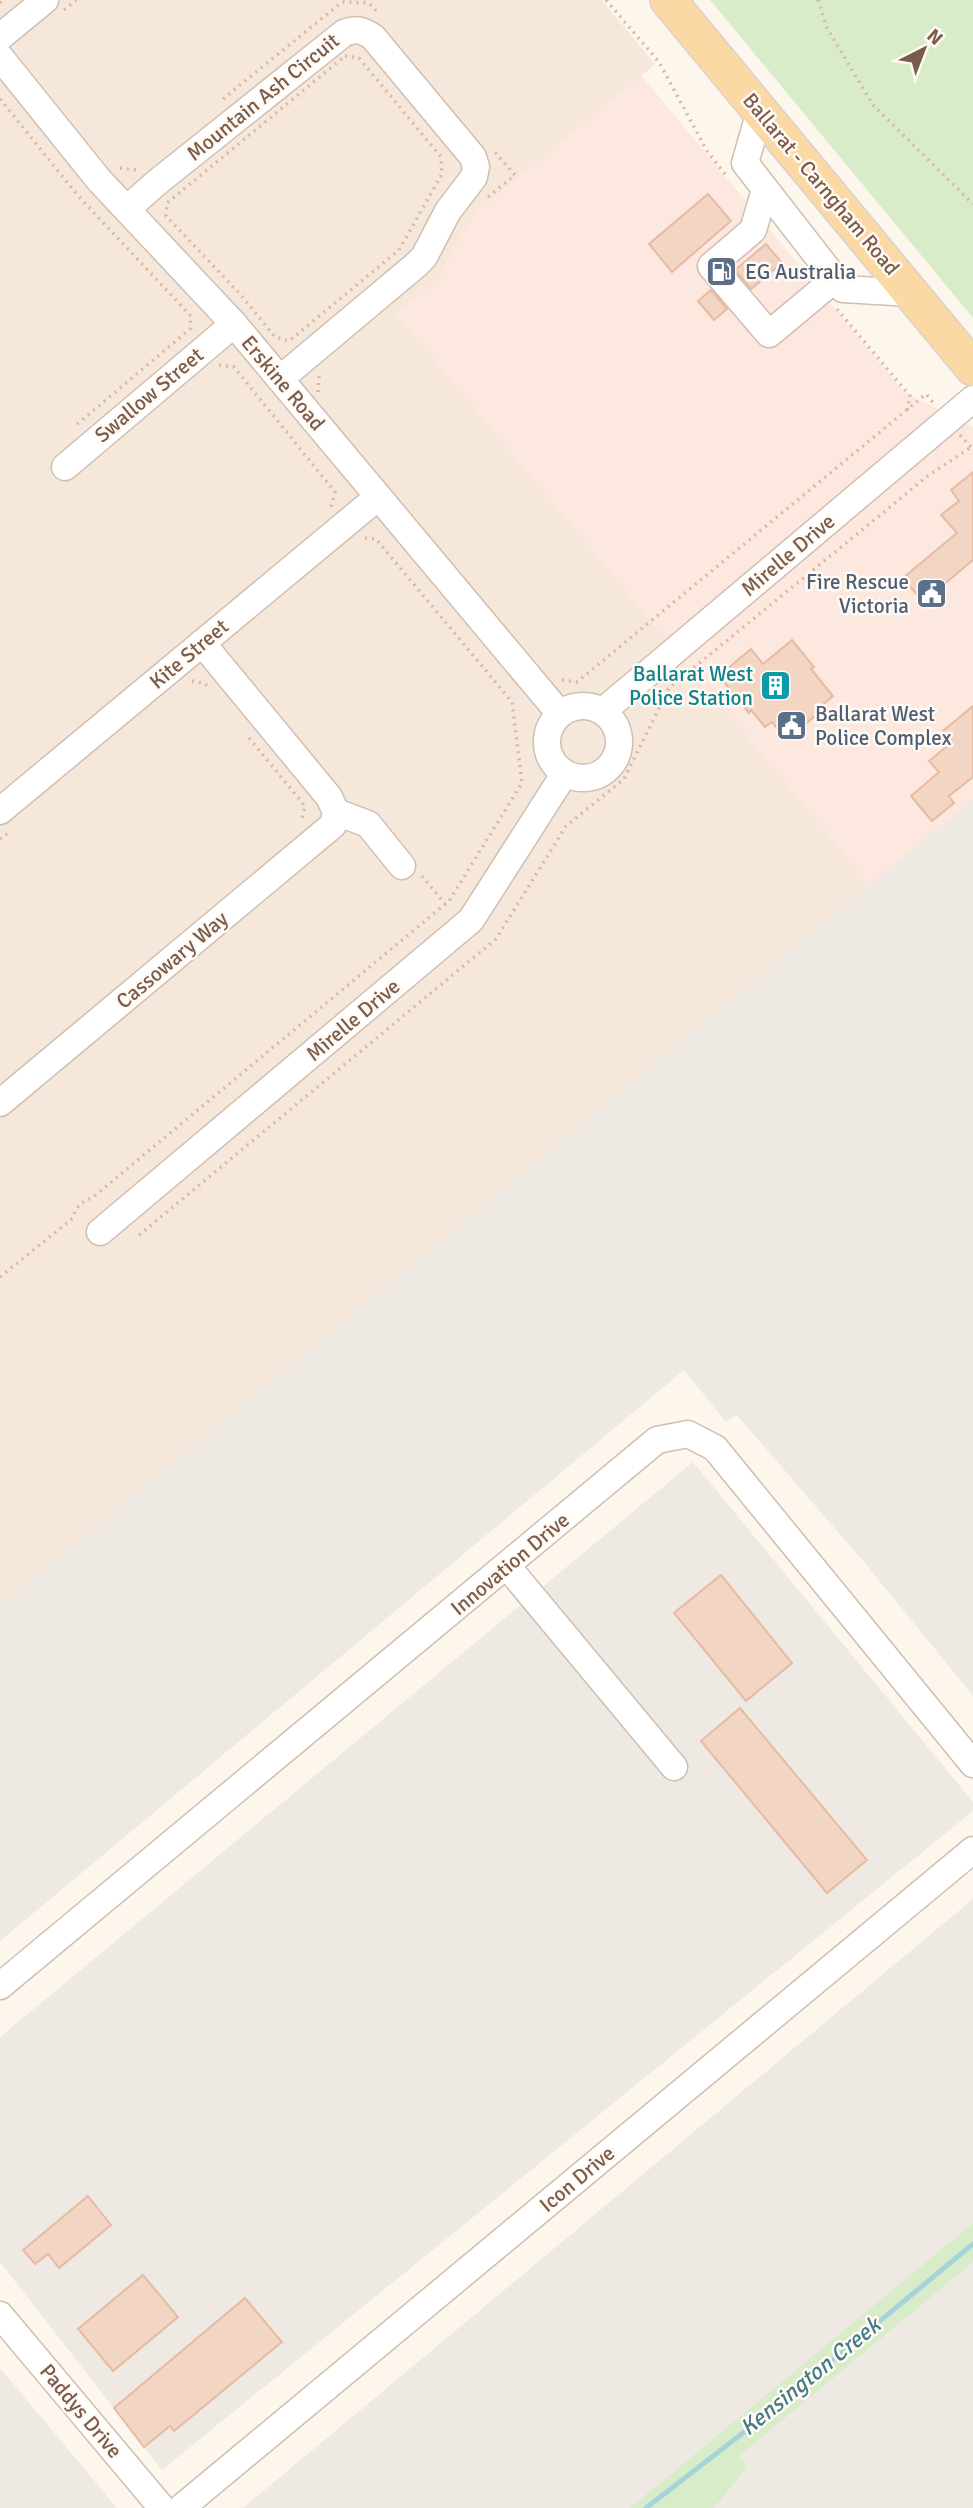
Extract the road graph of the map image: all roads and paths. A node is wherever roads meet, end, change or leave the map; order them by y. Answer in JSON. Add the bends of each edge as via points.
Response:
{"nodes":[{"id":1,"x":76,"y":0,"type":"edge"},
{"id":2,"x":668,"y":0,"type":"edge"},
{"id":3,"x":818,"y":0,"type":"edge"},
{"id":4,"x":51,"y":8,"type":"edge"},
{"id":5,"x":386,"y":23,"type":"dead end"},
{"id":6,"x":0,"y":37,"type":"edge"},
{"id":7,"x":0,"y":57,"type":"edge"},
{"id":8,"x":0,"y":99,"type":"edge"},
{"id":9,"x":214,"y":106,"type":"dead end"},
{"id":10,"x":760,"y":111,"type":"junction"},
{"id":11,"x":489,"y":144,"type":"dead end"},
{"id":12,"x":117,"y":167,"type":"dead end"},
{"id":13,"x":139,"y":168,"type":"dead end"},
{"id":14,"x":765,"y":190,"type":"junction"},
{"id":15,"x":483,"y":202,"type":"dead end"},
{"id":16,"x":167,"y":204,"type":"joint"},
{"id":17,"x":973,"y":204,"type":"edge"},
{"id":18,"x":127,"y":209,"type":"junction"},
{"id":19,"x":835,"y":279,"type":"junction"},
{"id":20,"x":911,"y":293,"type":"junction"},
{"id":21,"x":234,"y":324,"type":"junction"},
{"id":22,"x":973,"y":368,"type":"edge"},
{"id":23,"x":214,"y":369,"type":"dead end"},
{"id":24,"x":323,"y":372,"type":"dead end"},
{"id":25,"x":280,"y":379,"type":"junction"},
{"id":26,"x":973,"y":399,"type":"edge"},
{"id":27,"x":326,"y":402,"type":"dead end"},
{"id":28,"x":948,"y":421,"type":"junction"},
{"id":29,"x":75,"y":426,"type":"dead end"},
{"id":30,"x":972,"y":447,"type":"edge"},
{"id":31,"x":65,"y":467,"type":"dead end"},
{"id":32,"x":378,"y":497,"type":"junction"},
{"id":33,"x":322,"y":514,"type":"dead end"},
{"id":34,"x":361,"y":540,"type":"dead end"},
{"id":35,"x":202,"y":643,"type":"junction"},
{"id":36,"x":559,"y":680,"type":"dead end"},
{"id":37,"x":186,"y":685,"type":"dead end"},
{"id":38,"x":207,"y":687,"type":"dead end"},
{"id":39,"x":603,"y":711,"type":"junction"},
{"id":40,"x":560,"y":714,"type":"junction"},
{"id":41,"x":248,"y":736,"type":"dead end"},
{"id":42,"x":565,"y":773,"type":"junction"},
{"id":43,"x":336,"y":811,"type":"junction"},
{"id":44,"x":5,"y":821,"type":"edge"},
{"id":45,"x":292,"y":829,"type":"dead end"},
{"id":46,"x":0,"y":839,"type":"edge"},
{"id":47,"x":410,"y":869,"type":"joint"},
{"id":48,"x":445,"y":904,"type":"junction"},
{"id":49,"x":0,"y":1103,"type":"edge"},
{"id":50,"x":100,"y":1232,"type":"dead end"},
{"id":51,"x":139,"y":1235,"type":"dead end"},
{"id":52,"x":0,"y":1277,"type":"edge"},
{"id":53,"x":508,"y":1566,"type":"junction"},
{"id":54,"x":973,"y":1764,"type":"edge"},
{"id":55,"x":674,"y":1768,"type":"dead end"},
{"id":56,"x":973,"y":1850,"type":"edge"},
{"id":57,"x":0,"y":1986,"type":"edge"},
{"id":58,"x":0,"y":2315,"type":"edge"},
{"id":59,"x":162,"y":2508,"type":"edge"},
{"id":60,"x":181,"y":2508,"type":"edge"}],
"edges":[{"from":1,"to":4,"type":"path"},
{"from":2,"to":10,"type":"main road","name":"Ballarat - Carngham Road"},
{"from":3,"to":17,"type":"path","via":[[827,28],[873,105]]},
{"from":4,"to":6,"type":"street"},
{"from":5,"to":9,"type":"path","via":[[369,3],[342,2]]},
{"from":7,"to":18,"type":"street","name":"Erskine Road"},
{"from":8,"to":29,"type":"path","via":[[79,197],[191,316],[190,329]]},
{"from":10,"to":14,"type":"street","via":[[745,163]]},
{"from":10,"to":20,"type":"main road","name":"Ballarat - Carngham Road"},
{"from":11,"to":15,"type":"path","via":[[515,175]]},
{"from":12,"to":13,"type":"path"},
{"from":14,"to":19,"type":"street"},
{"from":14,"to":19,"type":"street","via":[[753,230],[711,265],[769,334]]},
{"from":16,"to":16,"type":"path","via":[[345,56],[359,58],[441,157],[442,174],[399,250],[289,341],[275,338],[166,216]]},
{"from":18,"to":21,"type":"street","name":"Erskine Road"},
{"from":18,"to":25,"type":"street","name":"Mountain Ash Circuit","via":[[344,33],[363,30],[373,37],[473,157],[474,177],[424,257]]},
{"from":19,"to":20,"type":"street","via":[[844,289]]},
{"from":20,"to":22,"type":"main road","name":"Ballarat - Carngham Road"},
{"from":21,"to":25,"type":"street","name":"Erskine Road"},
{"from":21,"to":31,"type":"street","name":"Swallow Street"},
{"from":23,"to":33,"type":"path","via":[[234,367],[335,492],[333,505]]},
{"from":24,"to":27,"type":"path","via":[[318,376],[318,392]]},
{"from":25,"to":32,"type":"street","name":"Erskine Road"},
{"from":26,"to":28,"type":"street","name":"Mirelle Drive"},
{"from":28,"to":30,"type":"path"},
{"from":28,"to":36,"type":"path","via":[[926,394],[577,682]]},
{"from":28,"to":39,"type":"street","name":"Mirelle Drive"},
{"from":30,"to":51,"type":"path","via":[[929,475],[669,688],[624,779],[566,826],[496,939]]},
{"from":32,"to":35,"type":"street","name":"Kite Street"},
{"from":32,"to":40,"type":"street","name":"Erskine Road"},
{"from":34,"to":48,"type":"path","via":[[380,543],[512,702],[522,783]]},
{"from":35,"to":43,"type":"street"},
{"from":35,"to":44,"type":"street","name":"Kite Street"},
{"from":37,"to":38,"type":"path","via":[[190,681]]},
{"from":39,"to":40,"type":"street","via":[[581,705]]},
{"from":39,"to":42,"type":"street","via":[[618,731],[620,743],[611,766],[590,777]]},
{"from":40,"to":42,"type":"street","via":[[552,723],[547,745],[550,757]]},
{"from":41,"to":45,"type":"path","via":[[305,806],[303,821]]},
{"from":42,"to":50,"type":"street","name":"Mirelle Drive","via":[[471,920]]},
{"from":43,"to":47,"type":"street","via":[[368,824]]},
{"from":43,"to":49,"type":"street","name":"Cassowary Way","via":[[330,830]]},
{"from":44,"to":46,"type":"path"},
{"from":47,"to":48,"type":"path"},
{"from":48,"to":52,"type":"path","via":[[85,1200],[73,1219]]},
{"from":53,"to":54,"type":"street","name":"Innovation Drive","via":[[657,1440],[688,1434],[715,1448]]},
{"from":53,"to":55,"type":"street"},
{"from":53,"to":57,"type":"street","name":"Innovation Drive"},
{"from":56,"to":60,"type":"street","name":"Icon Drive"},
{"from":58,"to":59,"type":"street","name":"Paddys Drive"}]}
